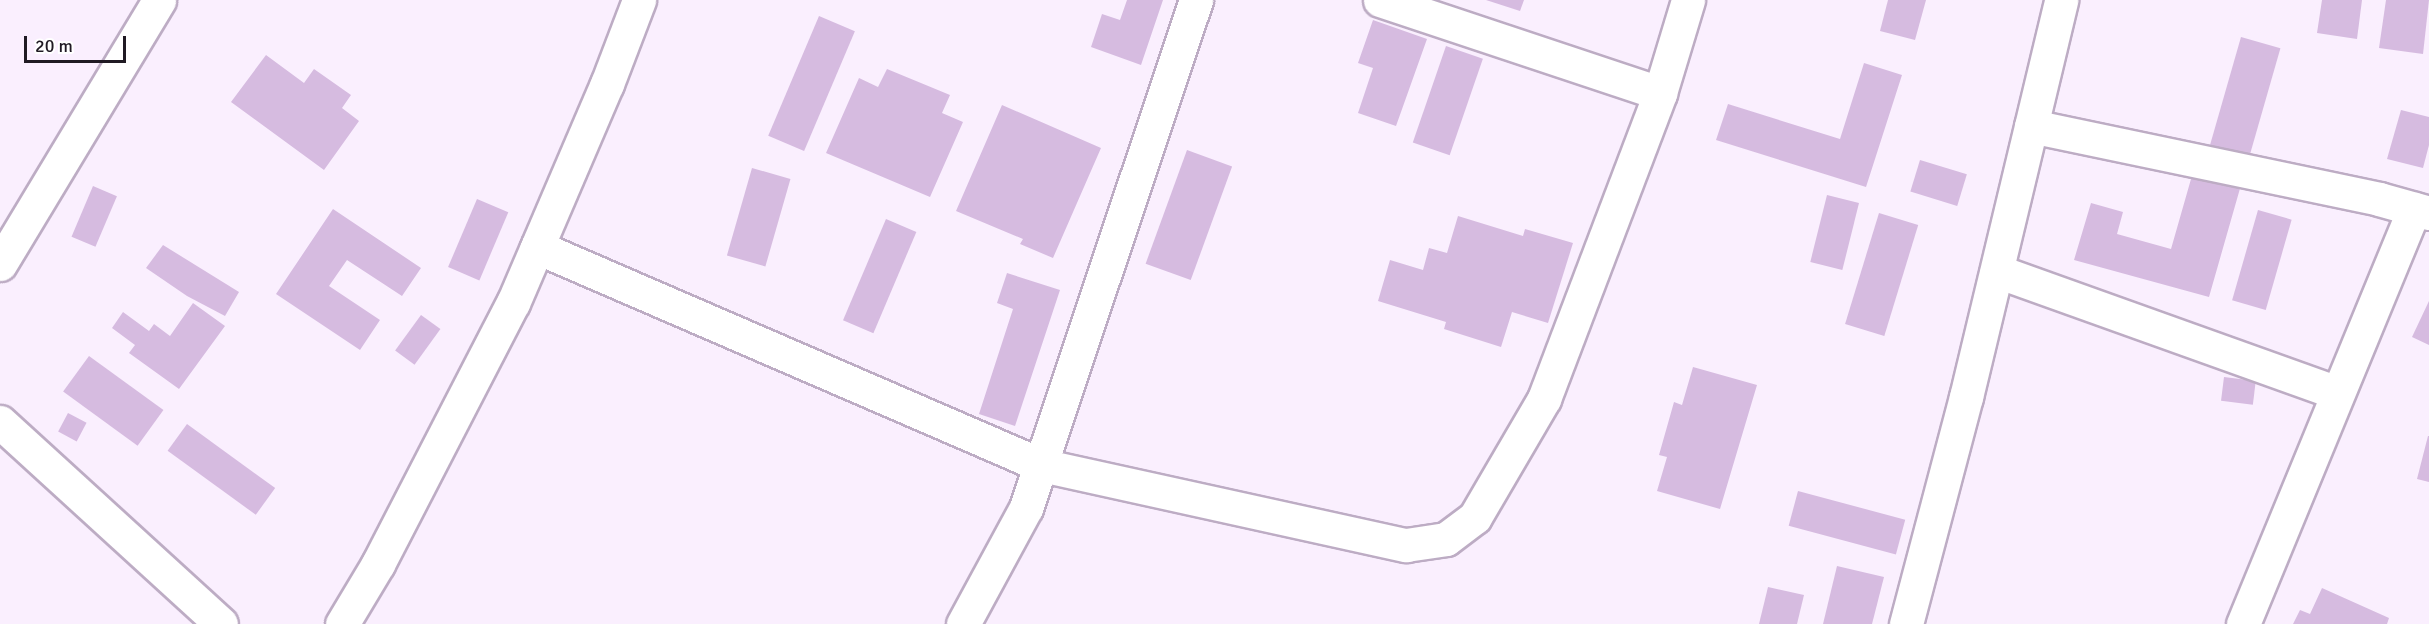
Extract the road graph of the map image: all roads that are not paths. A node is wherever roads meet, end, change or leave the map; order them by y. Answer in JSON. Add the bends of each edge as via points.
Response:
{"nodes":[{"id":1,"x":159,"y":0,"type":"edge"},
{"id":2,"x":639,"y":0,"type":"edge"},
{"id":3,"x":1196,"y":0,"type":"edge"},
{"id":4,"x":1380,"y":0,"type":"edge"},
{"id":5,"x":1688,"y":0,"type":"edge"},
{"id":6,"x":2061,"y":0,"type":"edge"},
{"id":7,"x":1660,"y":93,"type":"junction"},
{"id":8,"x":2031,"y":126,"type":"junction"},
{"id":9,"x":2421,"y":211,"type":"edge"},
{"id":10,"x":537,"y":247,"type":"junction"},
{"id":11,"x":0,"y":264,"type":"edge"},
{"id":12,"x":1997,"y":271,"type":"junction"},
{"id":13,"x":2337,"y":393,"type":"junction"},
{"id":14,"x":0,"y":422,"type":"edge"},
{"id":15,"x":1041,"y":465,"type":"junction"},
{"id":16,"x":221,"y":624,"type":"edge"},
{"id":17,"x":342,"y":624,"type":"edge"},
{"id":18,"x":963,"y":624,"type":"edge"},
{"id":19,"x":1906,"y":624,"type":"edge"},
{"id":20,"x":2243,"y":624,"type":"edge"}],
"edges":[{"from":1,"to":11,"type":"street"},
{"from":2,"to":10,"type":"street"},
{"from":3,"to":15,"type":"street"},
{"from":4,"to":7,"type":"street"},
{"from":5,"to":7,"type":"street"},
{"from":6,"to":8,"type":"street"},
{"from":7,"to":15,"type":"street","via":[[1544,399],[1475,517],[1446,539],[1406,545]]},
{"from":8,"to":9,"type":"street"},
{"from":8,"to":12,"type":"street"},
{"from":9,"to":13,"type":"street"},
{"from":10,"to":15,"type":"street"},
{"from":10,"to":17,"type":"street","via":[[513,303]]},
{"from":12,"to":13,"type":"street"},
{"from":12,"to":19,"type":"street"},
{"from":13,"to":20,"type":"street"},
{"from":14,"to":16,"type":"street"},
{"from":15,"to":18,"type":"street","via":[[1026,508]]}]}
